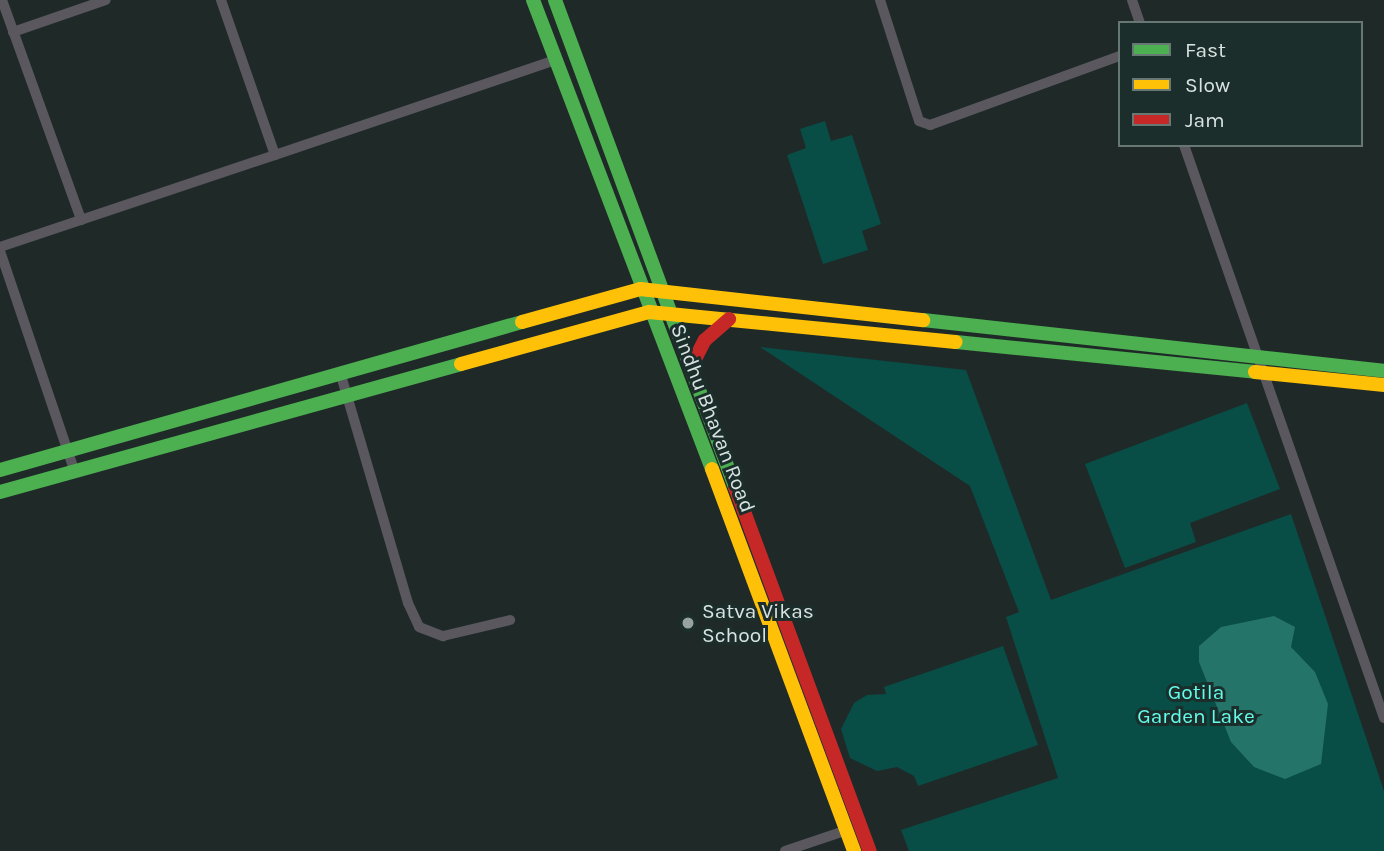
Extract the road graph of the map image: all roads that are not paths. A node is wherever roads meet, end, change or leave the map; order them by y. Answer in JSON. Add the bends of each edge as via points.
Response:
{"nodes":[{"id":1,"x":2,"y":0,"type":"edge"},
{"id":2,"x":106,"y":0,"type":"edge"},
{"id":3,"x":220,"y":0,"type":"edge"},
{"id":4,"x":533,"y":0,"type":"edge"},
{"id":5,"x":555,"y":0,"type":"edge"},
{"id":6,"x":880,"y":0,"type":"edge"},
{"id":7,"x":1132,"y":0,"type":"edge"},
{"id":8,"x":1139,"y":21,"type":"edge"},
{"id":9,"x":13,"y":32,"type":"junction"},
{"id":10,"x":1118,"y":57,"type":"edge"},
{"id":11,"x":555,"y":60,"type":"junction"},
{"id":12,"x":1185,"y":147,"type":"edge"},
{"id":13,"x":275,"y":155,"type":"junction"},
{"id":14,"x":81,"y":220,"type":"junction"},
{"id":15,"x":0,"y":249,"type":"edge"},
{"id":16,"x":640,"y":289,"type":"junction"},
{"id":17,"x":663,"y":291,"type":"junction"},
{"id":18,"x":649,"y":312,"type":"junction"},
{"id":19,"x":671,"y":312,"type":"junction"},
{"id":20,"x":729,"y":319,"type":"junction"},
{"id":21,"x":1258,"y":358,"type":"junction"},
{"id":22,"x":691,"y":367,"type":"junction"},
{"id":23,"x":1384,"y":371,"type":"edge"},
{"id":24,"x":340,"y":372,"type":"junction"},
{"id":25,"x":1263,"y":374,"type":"junction"},
{"id":26,"x":1384,"y":385,"type":"edge"},
{"id":27,"x":346,"y":394,"type":"junction"},
{"id":28,"x":68,"y":451,"type":"junction"},
{"id":29,"x":0,"y":470,"type":"edge"},
{"id":30,"x":75,"y":472,"type":"junction"},
{"id":31,"x":0,"y":492,"type":"edge"},
{"id":32,"x":510,"y":620,"type":"dead end"},
{"id":33,"x":1384,"y":718,"type":"edge"},
{"id":34,"x":847,"y":830,"type":"junction"},
{"id":35,"x":785,"y":851,"type":"edge"},
{"id":36,"x":855,"y":851,"type":"edge"},
{"id":37,"x":870,"y":851,"type":"edge"}],
"edges":[{"from":1,"to":9,"type":"street"},
{"from":2,"to":9,"type":"street"},
{"from":3,"to":13,"type":"street"},
{"from":4,"to":11,"type":"main road","name":"Sindhu Bhavan Road"},
{"from":5,"to":17,"type":"main road","name":"Sindhu Bhavan Road"},
{"from":6,"to":10,"type":"street","via":[[919,121],[929,125]]},
{"from":7,"to":8,"type":"street"},
{"from":9,"to":14,"type":"street"},
{"from":11,"to":13,"type":"street"},
{"from":11,"to":16,"type":"main road","name":"Sindhu Bhavan Road"},
{"from":12,"to":21,"type":"street"},
{"from":13,"to":14,"type":"street"},
{"from":14,"to":15,"type":"street"},
{"from":15,"to":28,"type":"street"},
{"from":16,"to":17,"type":"main road"},
{"from":16,"to":18,"type":"main road","name":"Sindhu Bhavan Road"},
{"from":16,"to":24,"type":"main road"},
{"from":17,"to":19,"type":"main road","name":"Sindhu Bhavan Road"},
{"from":17,"to":21,"type":"main road"},
{"from":18,"to":19,"type":"main road"},
{"from":18,"to":27,"type":"main road"},
{"from":18,"to":34,"type":"main road","name":"Sindhu Bhavan Road"},
{"from":19,"to":20,"type":"main road"},
{"from":19,"to":22,"type":"main road","name":"Sindhu Bhavan Road"},
{"from":20,"to":22,"type":"main road","via":[[705,340]]},
{"from":20,"to":25,"type":"main road"},
{"from":21,"to":23,"type":"main road"},
{"from":21,"to":25,"type":"street"},
{"from":22,"to":37,"type":"main road","name":"Sindhu Bhavan Road"},
{"from":24,"to":27,"type":"street"},
{"from":24,"to":28,"type":"main road"},
{"from":25,"to":26,"type":"main road"},
{"from":25,"to":33,"type":"street"},
{"from":27,"to":30,"type":"main road"},
{"from":27,"to":32,"type":"street","via":[[404,591],[419,627],[443,636]]},
{"from":28,"to":29,"type":"main road"},
{"from":28,"to":30,"type":"street"},
{"from":30,"to":31,"type":"main road"},
{"from":34,"to":35,"type":"street"},
{"from":34,"to":36,"type":"main road","name":"Sindhu Bhavan Road"}]}
